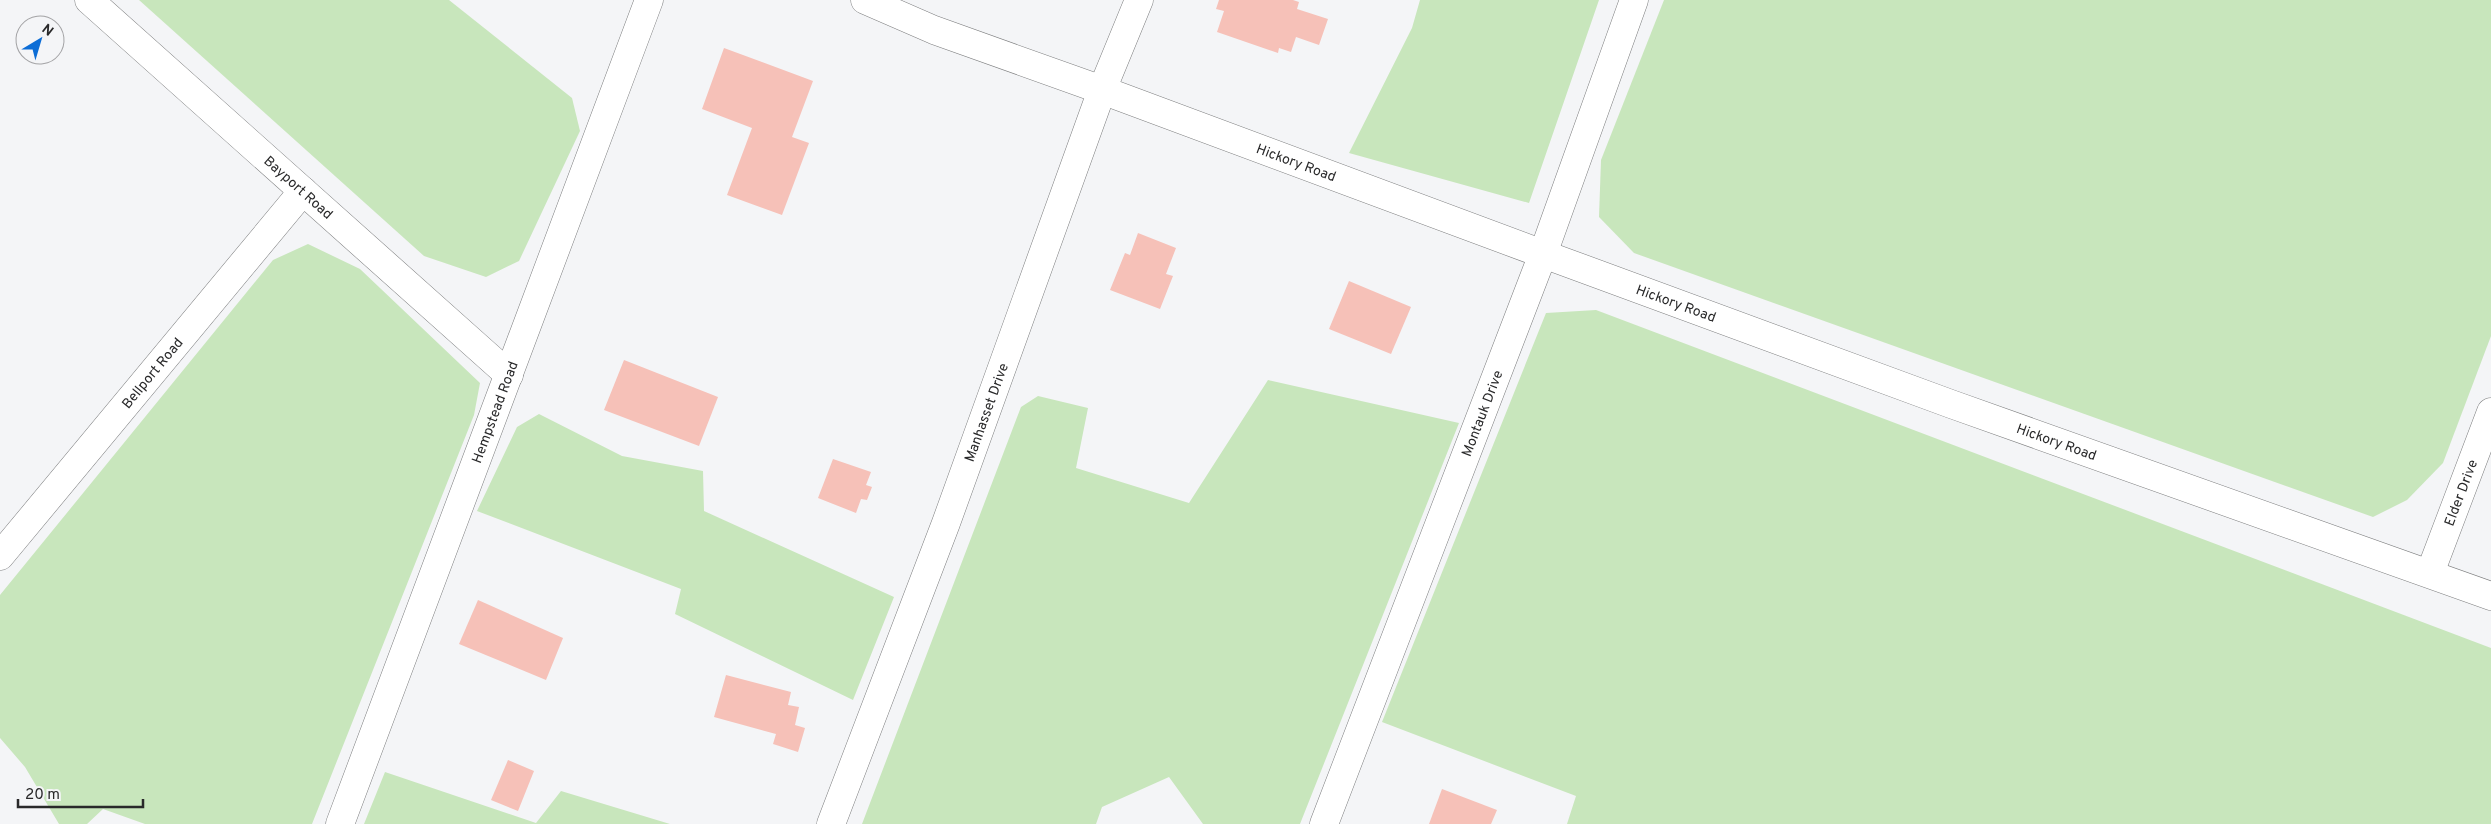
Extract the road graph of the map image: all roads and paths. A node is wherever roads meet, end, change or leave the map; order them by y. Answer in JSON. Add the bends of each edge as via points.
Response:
{"nodes":[{"id":1,"x":89,"y":0,"type":"edge"},
{"id":2,"x":649,"y":0,"type":"edge"},
{"id":3,"x":865,"y":0,"type":"edge"},
{"id":4,"x":1139,"y":0,"type":"edge"},
{"id":5,"x":1634,"y":0,"type":"edge"},
{"id":6,"x":1102,"y":90,"type":"junction"},
{"id":7,"x":303,"y":191,"type":"junction"},
{"id":8,"x":1543,"y":254,"type":"junction"},
{"id":9,"x":509,"y":374,"type":"junction"},
{"id":10,"x":2491,"y":412,"type":"edge"},
{"id":11,"x":0,"y":556,"type":"edge"},
{"id":12,"x":2430,"y":573,"type":"junction"},
{"id":13,"x":2491,"y":596,"type":"edge"},
{"id":14,"x":340,"y":824,"type":"edge"},
{"id":15,"x":831,"y":824,"type":"edge"},
{"id":16,"x":1324,"y":824,"type":"edge"}],
"edges":[{"from":1,"to":7,"type":"street","name":"Bayport Road"},
{"from":2,"to":9,"type":"street","name":"Hempstead Road"},
{"from":3,"to":6,"type":"street","name":"Hickory Road","via":[[934,30]]},
{"from":4,"to":6,"type":"street","name":"Manhasset Drive"},
{"from":5,"to":8,"type":"street","name":"Montauk Drive"},
{"from":6,"to":8,"type":"street","name":"Hickory Road"},
{"from":6,"to":15,"type":"street","name":"Manhasset Drive","via":[[946,523]]},
{"from":7,"to":9,"type":"street","name":"Bayport Road"},
{"from":7,"to":11,"type":"street","name":"Bellport Road"},
{"from":8,"to":12,"type":"street","name":"Hickory Road","via":[[1951,404]]},
{"from":8,"to":16,"type":"street","name":"Montauk Drive"},
{"from":9,"to":14,"type":"street","name":"Hempstead Road"},
{"from":10,"to":12,"type":"street","name":"Elder Drive"},
{"from":12,"to":13,"type":"street","name":"Hickory Road"}]}
